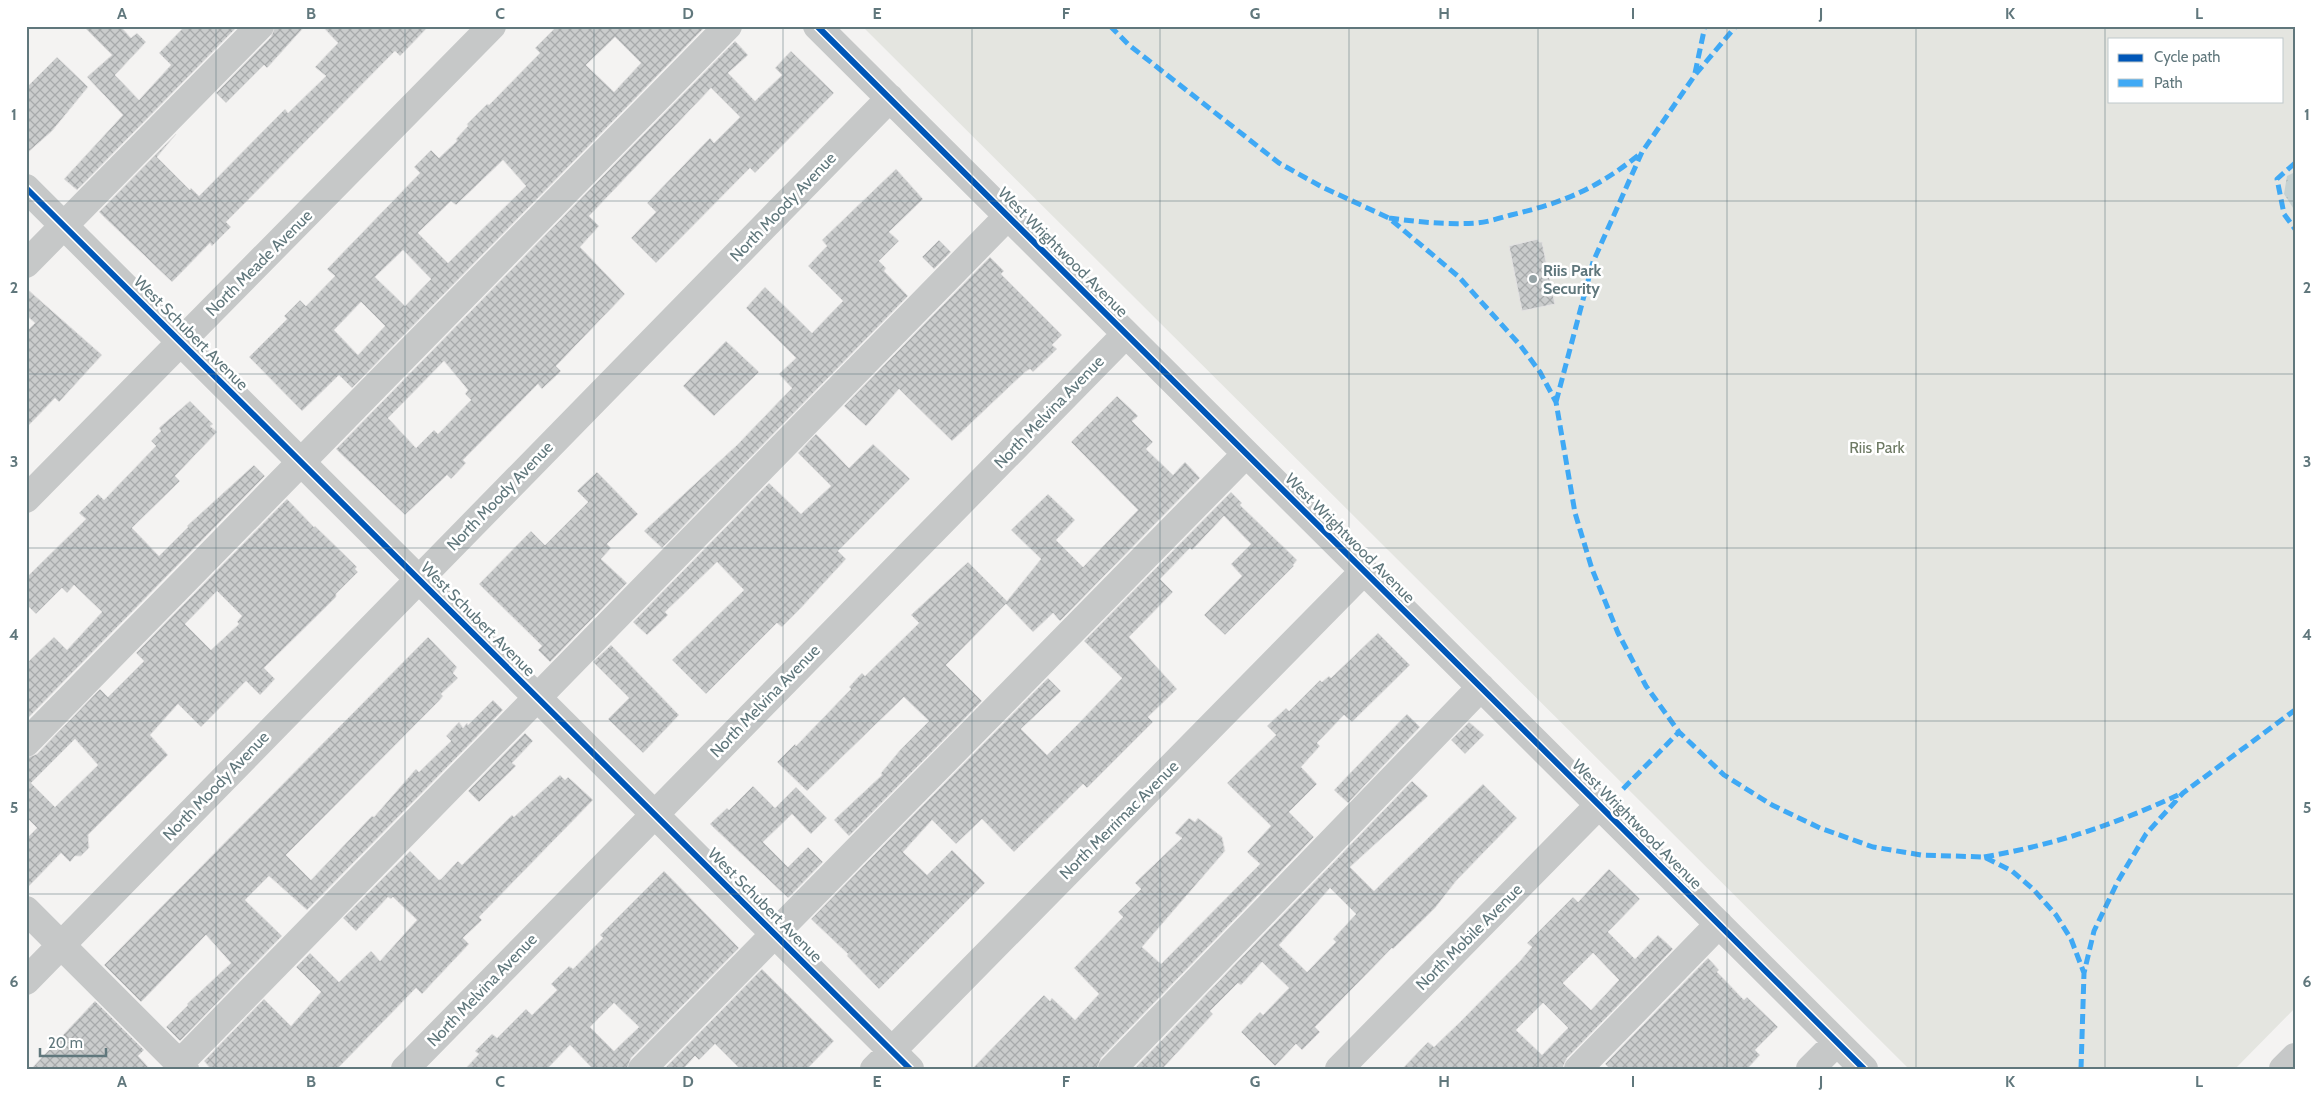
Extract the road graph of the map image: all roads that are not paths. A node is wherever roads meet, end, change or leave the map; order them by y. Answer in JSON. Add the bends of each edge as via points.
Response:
{"nodes":[{"id":1,"x":260,"y":26,"type":"edge"},
{"id":2,"x":492,"y":26,"type":"edge"},
{"id":3,"x":728,"y":26,"type":"edge"},
{"id":4,"x":817,"y":26,"type":"edge"},
{"id":5,"x":890,"y":98,"type":"junction"},
{"id":6,"x":26,"y":188,"type":"edge"},
{"id":7,"x":1008,"y":216,"type":"junction"},
{"id":8,"x":64,"y":226,"type":"junction"},
{"id":9,"x":26,"y":264,"type":"edge"},
{"id":10,"x":1126,"y":334,"type":"junction"},
{"id":11,"x":181,"y":342,"type":"junction"},
{"id":12,"x":1246,"y":454,"type":"junction"},
{"id":13,"x":302,"y":463,"type":"junction"},
{"id":14,"x":26,"y":499,"type":"edge"},
{"id":15,"x":1364,"y":571,"type":"junction"},
{"id":16,"x":418,"y":579,"type":"junction"},
{"id":17,"x":1481,"y":687,"type":"junction"},
{"id":18,"x":538,"y":698,"type":"junction"},
{"id":19,"x":26,"y":743,"type":"edge"},
{"id":20,"x":1599,"y":805,"type":"junction"},
{"id":21,"x":654,"y":814,"type":"junction"},
{"id":22,"x":26,"y":910,"type":"edge"},
{"id":23,"x":1719,"y":924,"type":"junction"},
{"id":24,"x":774,"y":934,"type":"junction"},
{"id":25,"x":61,"y":945,"type":"junction"},
{"id":26,"x":26,"y":981,"type":"edge"},
{"id":27,"x":1837,"y":1042,"type":"junction"},
{"id":28,"x":2295,"y":1056,"type":"edge"},
{"id":29,"x":892,"y":1063,"type":"edge"},
{"id":30,"x":182,"y":1066,"type":"edge"},
{"id":31,"x":405,"y":1069,"type":"edge"},
{"id":32,"x":642,"y":1069,"type":"edge"},
{"id":33,"x":1112,"y":1069,"type":"edge"},
{"id":34,"x":1340,"y":1069,"type":"edge"},
{"id":35,"x":1578,"y":1069,"type":"edge"},
{"id":36,"x":1810,"y":1069,"type":"edge"},
{"id":37,"x":1864,"y":1069,"type":"edge"},
{"id":38,"x":2283,"y":1069,"type":"edge"}],
"edges":[{"from":1,"to":8,"type":"street"},
{"from":2,"to":11,"type":"street","name":"North Meade Avenue"},
{"from":3,"to":13,"type":"street"},
{"from":4,"to":5,"type":"street","name":"West Wrightwood Avenue"},
{"from":5,"to":7,"type":"street","name":"West Wrightwood Avenue"},
{"from":5,"to":16,"type":"street","name":"North Moody Avenue"},
{"from":6,"to":8,"type":"street","name":"West Schubert Avenue"},
{"from":7,"to":10,"type":"street","name":"West Wrightwood Avenue"},
{"from":7,"to":18,"type":"street"},
{"from":8,"to":9,"type":"street"},
{"from":8,"to":11,"type":"street","name":"West Schubert Avenue"},
{"from":10,"to":12,"type":"street","name":"West Wrightwood Avenue"},
{"from":10,"to":21,"type":"street","name":"North Melvina Avenue"},
{"from":11,"to":13,"type":"street","name":"West Schubert Avenue"},
{"from":11,"to":14,"type":"street","name":"North Meade Avenue"},
{"from":12,"to":15,"type":"street","name":"West Wrightwood Avenue"},
{"from":12,"to":24,"type":"street"},
{"from":13,"to":16,"type":"street","name":"West Schubert Avenue"},
{"from":13,"to":19,"type":"street"},
{"from":15,"to":17,"type":"street","name":"West Wrightwood Avenue"},
{"from":15,"to":29,"type":"street","name":"North Merrimac Avenue"},
{"from":16,"to":18,"type":"street","name":"West Schubert Avenue"},
{"from":16,"to":25,"type":"street","name":"North Moody Avenue"},
{"from":17,"to":20,"type":"street","name":"West Wrightwood Avenue"},
{"from":17,"to":33,"type":"street"},
{"from":18,"to":21,"type":"street","name":"West Schubert Avenue"},
{"from":18,"to":30,"type":"street"},
{"from":20,"to":23,"type":"street","name":"West Wrightwood Avenue"},
{"from":20,"to":34,"type":"street","name":"North Mobile Avenue"},
{"from":21,"to":24,"type":"street","name":"West Schubert Avenue"},
{"from":21,"to":31,"type":"street","name":"North Melvina Avenue"},
{"from":22,"to":25,"type":"street"},
{"from":23,"to":27,"type":"street","name":"West Wrightwood Avenue"},
{"from":23,"to":35,"type":"street"},
{"from":24,"to":29,"type":"street","name":"West Schubert Avenue"},
{"from":24,"to":32,"type":"street"},
{"from":25,"to":26,"type":"street","name":"North Moody Avenue"},
{"from":25,"to":30,"type":"street"},
{"from":27,"to":36,"type":"street"},
{"from":27,"to":37,"type":"street","name":"West Wrightwood Avenue"},
{"from":28,"to":38,"type":"street"}]}
